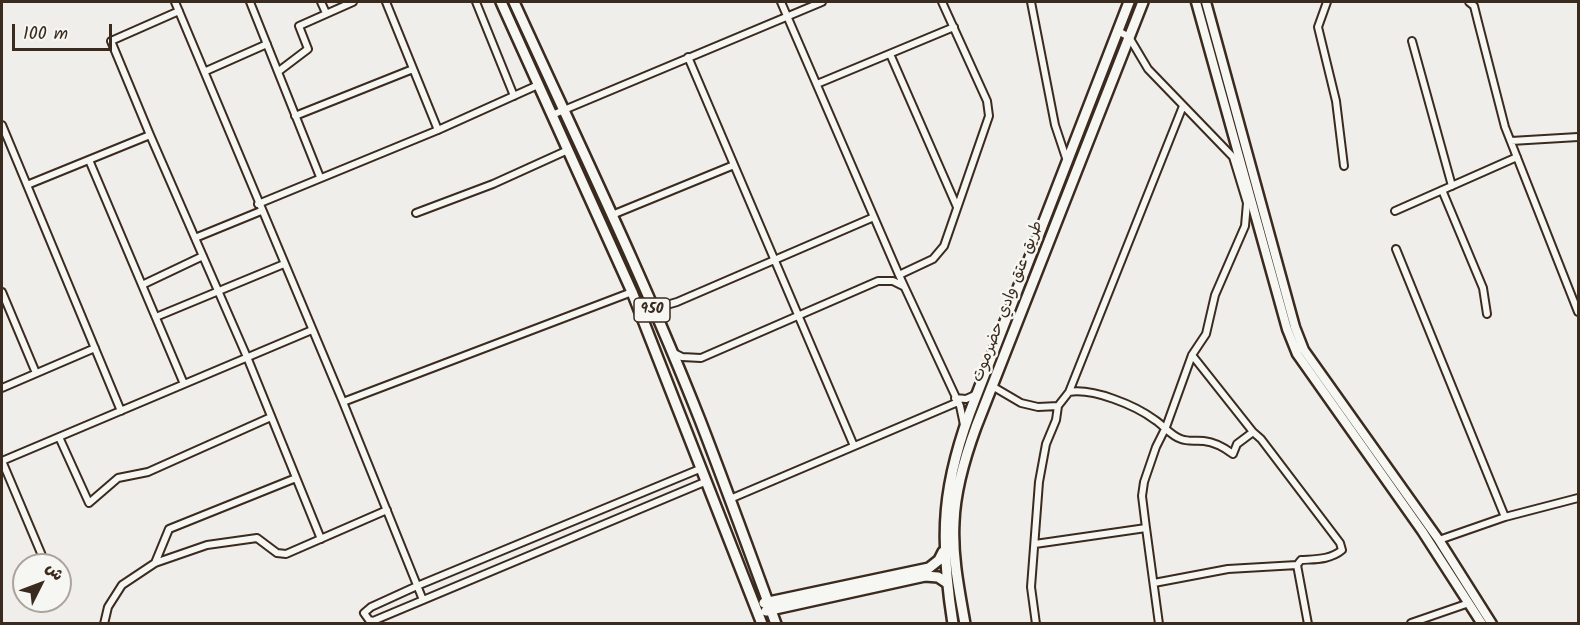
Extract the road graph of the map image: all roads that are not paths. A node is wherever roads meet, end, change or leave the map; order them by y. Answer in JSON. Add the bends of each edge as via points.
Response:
{"nodes":[{"id":1,"x":175,"y":2,"type":"edge"},
{"id":2,"x":250,"y":2,"type":"edge"},
{"id":3,"x":321,"y":2,"type":"edge"},
{"id":4,"x":353,"y":2,"type":"edge"},
{"id":5,"x":386,"y":2,"type":"edge"},
{"id":6,"x":476,"y":2,"type":"edge"},
{"id":7,"x":501,"y":2,"type":"edge"},
{"id":8,"x":514,"y":2,"type":"edge"},
{"id":9,"x":782,"y":2,"type":"edge"},
{"id":10,"x":822,"y":2,"type":"edge"},
{"id":11,"x":942,"y":2,"type":"edge"},
{"id":12,"x":1031,"y":2,"type":"edge"},
{"id":13,"x":1130,"y":2,"type":"edge"},
{"id":14,"x":1143,"y":2,"type":"edge"},
{"id":15,"x":1196,"y":2,"type":"edge"},
{"id":16,"x":1206,"y":2,"type":"edge"},
{"id":17,"x":1327,"y":2,"type":"edge"},
{"id":18,"x":1469,"y":2,"type":"edge"},
{"id":19,"x":179,"y":11,"type":"junction"},
{"id":20,"x":326,"y":13,"type":"junction"},
{"id":21,"x":788,"y":16,"type":"junction"},
{"id":22,"x":954,"y":27,"type":"junction"},
{"id":23,"x":1118,"y":31,"type":"junction"},
{"id":24,"x":1130,"y":37,"type":"junction"},
{"id":25,"x":1412,"y":41,"type":"dead end"},
{"id":26,"x":267,"y":44,"type":"junction"},
{"id":27,"x":890,"y":54,"type":"junction"},
{"id":28,"x":688,"y":57,"type":"junction"},
{"id":29,"x":413,"y":69,"type":"junction"},
{"id":30,"x":206,"y":71,"type":"junction"},
{"id":31,"x":279,"y":71,"type":"junction"},
{"id":32,"x":538,"y":84,"type":"junction"},
{"id":33,"x":817,"y":84,"type":"junction"},
{"id":34,"x":514,"y":96,"type":"junction"},
{"id":35,"x":1183,"y":106,"type":"junction"},
{"id":36,"x":564,"y":110,"type":"junction"},
{"id":37,"x":552,"y":115,"type":"junction"},
{"id":38,"x":295,"y":116,"type":"junction"},
{"id":39,"x":2,"y":124,"type":"edge"},
{"id":40,"x":438,"y":130,"type":"junction"},
{"id":41,"x":150,"y":135,"type":"junction"},
{"id":42,"x":1578,"y":137,"type":"edge"},
{"id":43,"x":1511,"y":141,"type":"junction"},
{"id":44,"x":568,"y":150,"type":"junction"},
{"id":45,"x":1516,"y":157,"type":"junction"},
{"id":46,"x":88,"y":160,"type":"junction"},
{"id":47,"x":1067,"y":161,"type":"junction"},
{"id":48,"x":734,"y":165,"type":"junction"},
{"id":49,"x":1344,"y":166,"type":"dead end"},
{"id":50,"x":320,"y":177,"type":"junction"},
{"id":51,"x":27,"y":185,"type":"junction"},
{"id":52,"x":1452,"y":186,"type":"junction"},
{"id":53,"x":1442,"y":190,"type":"junction"},
{"id":54,"x":258,"y":204,"type":"junction"},
{"id":55,"x":957,"y":208,"type":"junction"},
{"id":56,"x":261,"y":211,"type":"junction"},
{"id":57,"x":1395,"y":211,"type":"dead end"},
{"id":58,"x":416,"y":213,"type":"dead end"},
{"id":59,"x":612,"y":214,"type":"junction"},
{"id":60,"x":874,"y":217,"type":"junction"},
{"id":61,"x":195,"y":238,"type":"junction"},
{"id":62,"x":1396,"y":249,"type":"dead end"},
{"id":63,"x":202,"y":256,"type":"junction"},
{"id":64,"x":774,"y":259,"type":"junction"},
{"id":65,"x":284,"y":264,"type":"junction"},
{"id":66,"x":899,"y":275,"type":"junction"},
{"id":67,"x":142,"y":285,"type":"junction"},
{"id":68,"x":904,"y":287,"type":"junction"},
{"id":69,"x":218,"y":291,"type":"junction"},
{"id":70,"x":2,"y":292,"type":"edge"},
{"id":71,"x":632,"y":292,"type":"junction"},
{"id":72,"x":652,"y":309,"type":"junction"},
{"id":73,"x":1578,"y":312,"type":"edge"},
{"id":74,"x":1487,"y":314,"type":"dead end"},
{"id":75,"x":798,"y":316,"type":"junction"},
{"id":76,"x":156,"y":317,"type":"junction"},
{"id":77,"x":312,"y":330,"type":"junction"},
{"id":78,"x":95,"y":348,"type":"junction"},
{"id":79,"x":671,"y":351,"type":"junction"},
{"id":80,"x":1192,"y":355,"type":"junction"},
{"id":81,"x":247,"y":357,"type":"junction"},
{"id":82,"x":36,"y":373,"type":"junction"},
{"id":83,"x":184,"y":384,"type":"junction"},
{"id":84,"x":992,"y":386,"type":"junction"},
{"id":85,"x":2,"y":388,"type":"edge"},
{"id":86,"x":1069,"y":392,"type":"junction"},
{"id":87,"x":977,"y":394,"type":"junction"},
{"id":88,"x":956,"y":400,"type":"junction"},
{"id":89,"x":343,"y":402,"type":"junction"},
{"id":90,"x":1058,"y":406,"type":"junction"},
{"id":91,"x":121,"y":411,"type":"junction"},
{"id":92,"x":271,"y":417,"type":"junction"},
{"id":93,"x":1166,"y":427,"type":"junction"},
{"id":94,"x":963,"y":429,"type":"junction"},
{"id":95,"x":1253,"y":432,"type":"junction"},
{"id":96,"x":59,"y":437,"type":"junction"},
{"id":97,"x":854,"y":446,"type":"junction"},
{"id":98,"x":2,"y":461,"type":"edge"},
{"id":99,"x":702,"y":468,"type":"junction"},
{"id":100,"x":296,"y":478,"type":"junction"},
{"id":101,"x":707,"y":481,"type":"junction"},
{"id":102,"x":949,"y":484,"type":"junction"},
{"id":103,"x":959,"y":486,"type":"junction"},
{"id":104,"x":1578,"y":498,"type":"edge"},
{"id":105,"x":729,"y":499,"type":"junction"},
{"id":106,"x":387,"y":510,"type":"junction"},
{"id":107,"x":1505,"y":516,"type":"junction"},
{"id":108,"x":1146,"y":528,"type":"junction"},
{"id":109,"x":321,"y":539,"type":"junction"},
{"id":110,"x":1439,"y":540,"type":"junction"},
{"id":111,"x":1035,"y":544,"type":"junction"},
{"id":112,"x":944,"y":550,"type":"junction"},
{"id":113,"x":41,"y":553,"type":"edge"},
{"id":114,"x":155,"y":563,"type":"junction"},
{"id":115,"x":1297,"y":565,"type":"junction"},
{"id":116,"x":947,"y":583,"type":"junction"},
{"id":117,"x":1154,"y":583,"type":"junction"},
{"id":118,"x":417,"y":586,"type":"junction"},
{"id":119,"x":423,"y":600,"type":"junction"},
{"id":120,"x":1469,"y":603,"type":"junction"},
{"id":121,"x":770,"y":606,"type":"junction"},
{"id":122,"x":756,"y":609,"type":"junction"},
{"id":123,"x":1411,"y":623,"type":"edge"},
{"id":124,"x":104,"y":624,"type":"edge"},
{"id":125,"x":762,"y":624,"type":"edge"},
{"id":126,"x":776,"y":624,"type":"edge"},
{"id":127,"x":953,"y":624,"type":"edge"},
{"id":128,"x":965,"y":624,"type":"edge"},
{"id":129,"x":1036,"y":624,"type":"edge"},
{"id":130,"x":1159,"y":624,"type":"edge"},
{"id":131,"x":1308,"y":624,"type":"edge"},
{"id":132,"x":1404,"y":624,"type":"edge"},
{"id":133,"x":1482,"y":624,"type":"edge"},
{"id":134,"x":1492,"y":624,"type":"edge"}],
"edges":[{"from":1,"to":19,"type":"street"},
{"from":2,"to":26,"type":"street"},
{"from":3,"to":20,"type":"street"},
{"from":4,"to":20,"type":"street"},
{"from":5,"to":29,"type":"street"},
{"from":6,"to":34,"type":"street"},
{"from":7,"to":32,"type":"main road","number":"950"},
{"from":8,"to":36,"type":"main road","name":"950","number":"950"},
{"from":9,"to":21,"type":"street"},
{"from":10,"to":21,"type":"street"},
{"from":11,"to":22,"type":"street"},
{"from":12,"to":47,"type":"street","via":[[1055,125]]},
{"from":13,"to":23,"type":"main road","name":"طريق عتق وادي حضرموت"},
{"from":14,"to":24,"type":"main road","name":"طريق عتق وادي حضرموت"},
{"from":15,"to":120,"type":"street","via":[[1297,354]]},
{"from":16,"to":110,"type":"street","via":[[1304,350]]},
{"from":17,"to":49,"type":"street","via":[[1318,27],[1336,101]]},
{"from":18,"to":43,"type":"street","via":[[1474,6]]},
{"from":19,"to":30,"type":"street"},
{"from":19,"to":41,"type":"street","via":[[111,41]]},
{"from":20,"to":31,"type":"street","via":[[299,26],[308,49]]},
{"from":21,"to":28,"type":"street"},
{"from":21,"to":33,"type":"street"},
{"from":22,"to":27,"type":"street"},
{"from":22,"to":55,"type":"street","via":[[989,110]]},
{"from":23,"to":24,"type":"street"},
{"from":23,"to":47,"type":"main road","name":"طريق عتق وادي حضرموت"},
{"from":24,"to":35,"type":"street","via":[[1148,69]]},
{"from":24,"to":84,"type":"main road","name":"طريق عتق وادي حضرموت"},
{"from":25,"to":52,"type":"street"},
{"from":26,"to":30,"type":"street"},
{"from":26,"to":31,"type":"street"},
{"from":27,"to":33,"type":"street"},
{"from":27,"to":55,"type":"street"},
{"from":28,"to":36,"type":"street"},
{"from":28,"to":48,"type":"street"},
{"from":29,"to":38,"type":"street"},
{"from":29,"to":40,"type":"street"},
{"from":30,"to":54,"type":"street"},
{"from":31,"to":38,"type":"street"},
{"from":32,"to":34,"type":"street"},
{"from":32,"to":37,"type":"main road","number":"950"},
{"from":33,"to":60,"type":"street"},
{"from":34,"to":40,"type":"street"},
{"from":35,"to":80,"type":"street","via":[[1233,157],[1247,204],[1245,226],[1215,295],[1206,334]]},
{"from":35,"to":86,"type":"street"},
{"from":36,"to":37,"type":"street"},
{"from":36,"to":59,"type":"main road","name":"950","number":"950"},
{"from":37,"to":44,"type":"main road","number":"950"},
{"from":38,"to":50,"type":"street"},
{"from":39,"to":51,"type":"street"},
{"from":40,"to":50,"type":"street"},
{"from":41,"to":46,"type":"street"},
{"from":41,"to":61,"type":"street"},
{"from":42,"to":43,"type":"street"},
{"from":43,"to":45,"type":"street"},
{"from":44,"to":58,"type":"street"},
{"from":44,"to":71,"type":"main road","number":"950"},
{"from":45,"to":52,"type":"street"},
{"from":45,"to":73,"type":"street"},
{"from":46,"to":51,"type":"street"},
{"from":46,"to":67,"type":"street"},
{"from":47,"to":87,"type":"main road","name":"طريق عتق وادي حضرموت"},
{"from":48,"to":59,"type":"street"},
{"from":48,"to":64,"type":"street"},
{"from":50,"to":54,"type":"street"},
{"from":51,"to":78,"type":"street"},
{"from":52,"to":53,"type":"street"},
{"from":53,"to":57,"type":"street"},
{"from":53,"to":74,"type":"street","via":[[1483,288]]},
{"from":54,"to":56,"type":"street"},
{"from":55,"to":66,"type":"street","via":[[938,255]]},
{"from":56,"to":61,"type":"street"},
{"from":56,"to":65,"type":"street"},
{"from":59,"to":72,"type":"main road","name":"950","number":"950"},
{"from":60,"to":64,"type":"street"},
{"from":60,"to":66,"type":"street"},
{"from":61,"to":63,"type":"street"},
{"from":62,"to":107,"type":"street"},
{"from":63,"to":67,"type":"street"},
{"from":63,"to":69,"type":"street"},
{"from":64,"to":72,"type":"street","via":[[677,302]]},
{"from":64,"to":75,"type":"street"},
{"from":65,"to":69,"type":"street"},
{"from":65,"to":77,"type":"street"},
{"from":66,"to":68,"type":"street"},
{"from":67,"to":76,"type":"street"},
{"from":68,"to":75,"type":"street","via":[[893,281],[878,281]]},
{"from":68,"to":88,"type":"street"},
{"from":69,"to":76,"type":"street"},
{"from":69,"to":81,"type":"street"},
{"from":70,"to":82,"type":"street"},
{"from":71,"to":89,"type":"street"},
{"from":71,"to":99,"type":"main road","number":"950"},
{"from":72,"to":79,"type":"main road","name":"950","number":"950"},
{"from":75,"to":79,"type":"street","via":[[701,358],[682,357]]},
{"from":75,"to":97,"type":"street"},
{"from":76,"to":83,"type":"street"},
{"from":77,"to":81,"type":"street"},
{"from":77,"to":89,"type":"street"},
{"from":78,"to":82,"type":"street"},
{"from":78,"to":91,"type":"street"},
{"from":79,"to":105,"type":"main road","name":"950","number":"950"},
{"from":80,"to":93,"type":"street"},
{"from":80,"to":95,"type":"street"},
{"from":81,"to":83,"type":"street"},
{"from":81,"to":92,"type":"street"},
{"from":82,"to":85,"type":"street"},
{"from":83,"to":91,"type":"street"},
{"from":84,"to":90,"type":"street","via":[[1021,402],[1038,407]]},
{"from":84,"to":103,"type":"main road","name":"طريق عتق وادي حضرموت","via":[[970,443]]},
{"from":86,"to":90,"type":"street"},
{"from":86,"to":93,"type":"street","via":[[1081,390],[1111,398]]},
{"from":87,"to":88,"type":"street"},
{"from":87,"to":94,"type":"main road","name":"طريق عتق وادي حضرموت"},
{"from":88,"to":94,"type":"street","via":[[963,416]]},
{"from":88,"to":97,"type":"street"},
{"from":89,"to":106,"type":"street"},
{"from":90,"to":111,"type":"street","via":[[1039,482]]},
{"from":91,"to":96,"type":"street"},
{"from":92,"to":96,"type":"street","via":[[148,472],[118,478],[89,503]]},
{"from":92,"to":100,"type":"street"},
{"from":93,"to":95,"type":"street","via":[[1182,440],[1204,441],[1233,454],[1237,444]]},
{"from":93,"to":108,"type":"street","via":[[1144,482]]},
{"from":94,"to":102,"type":"main road","name":"طريق عتق وادي حضرموت"},
{"from":95,"to":115,"type":"street","via":[[1341,543],[1342,550],[1337,554],[1301,560]]},
{"from":96,"to":98,"type":"street"},
{"from":97,"to":105,"type":"street"},
{"from":98,"to":113,"type":"street"},
{"from":99,"to":101,"type":"main road","number":"950"},
{"from":99,"to":118,"type":"street"},
{"from":100,"to":109,"type":"street"},
{"from":100,"to":114,"type":"street","via":[[169,529]]},
{"from":101,"to":119,"type":"street"},
{"from":101,"to":122,"type":"main road","number":"950"},
{"from":102,"to":103,"type":"main road"},
{"from":102,"to":112,"type":"main road","name":"طريق عتق وادي حضرموت"},
{"from":103,"to":128,"type":"main road","name":"طريق عتق وادي حضرموت","via":[[954,538]]},
{"from":104,"to":107,"type":"street"},
{"from":105,"to":121,"type":"main road","name":"950","number":"950"},
{"from":106,"to":109,"type":"street"},
{"from":106,"to":118,"type":"street"},
{"from":107,"to":110,"type":"street"},
{"from":108,"to":111,"type":"street"},
{"from":108,"to":117,"type":"street"},
{"from":109,"to":114,"type":"street","via":[[286,554],[277,553],[257,538],[207,545]]},
{"from":110,"to":134,"type":"street"},
{"from":111,"to":129,"type":"street","via":[[1032,587]]},
{"from":112,"to":116,"type":"main road","name":"طريق عتق وادي حضرموت"},
{"from":112,"to":121,"type":"main road","via":[[929,568]]},
{"from":114,"to":124,"type":"street","via":[[122,585],[108,607]]},
{"from":115,"to":117,"type":"street","via":[[1228,569]]},
{"from":115,"to":131,"type":"street"},
{"from":116,"to":121,"type":"main road","via":[[926,576]]},
{"from":116,"to":127,"type":"main road","name":"طريق عتق وادي حضرموت"},
{"from":117,"to":130,"type":"street"},
{"from":118,"to":119,"type":"street"},
{"from":118,"to":119,"type":"street","via":[[364,613],[373,621]]},
{"from":120,"to":123,"type":"street"},
{"from":120,"to":133,"type":"street"},
{"from":121,"to":122,"type":"main road"},
{"from":121,"to":126,"type":"main road","name":"950","number":"950"},
{"from":122,"to":125,"type":"main road","number":"950"},
{"from":123,"to":132,"type":"street"}]}
